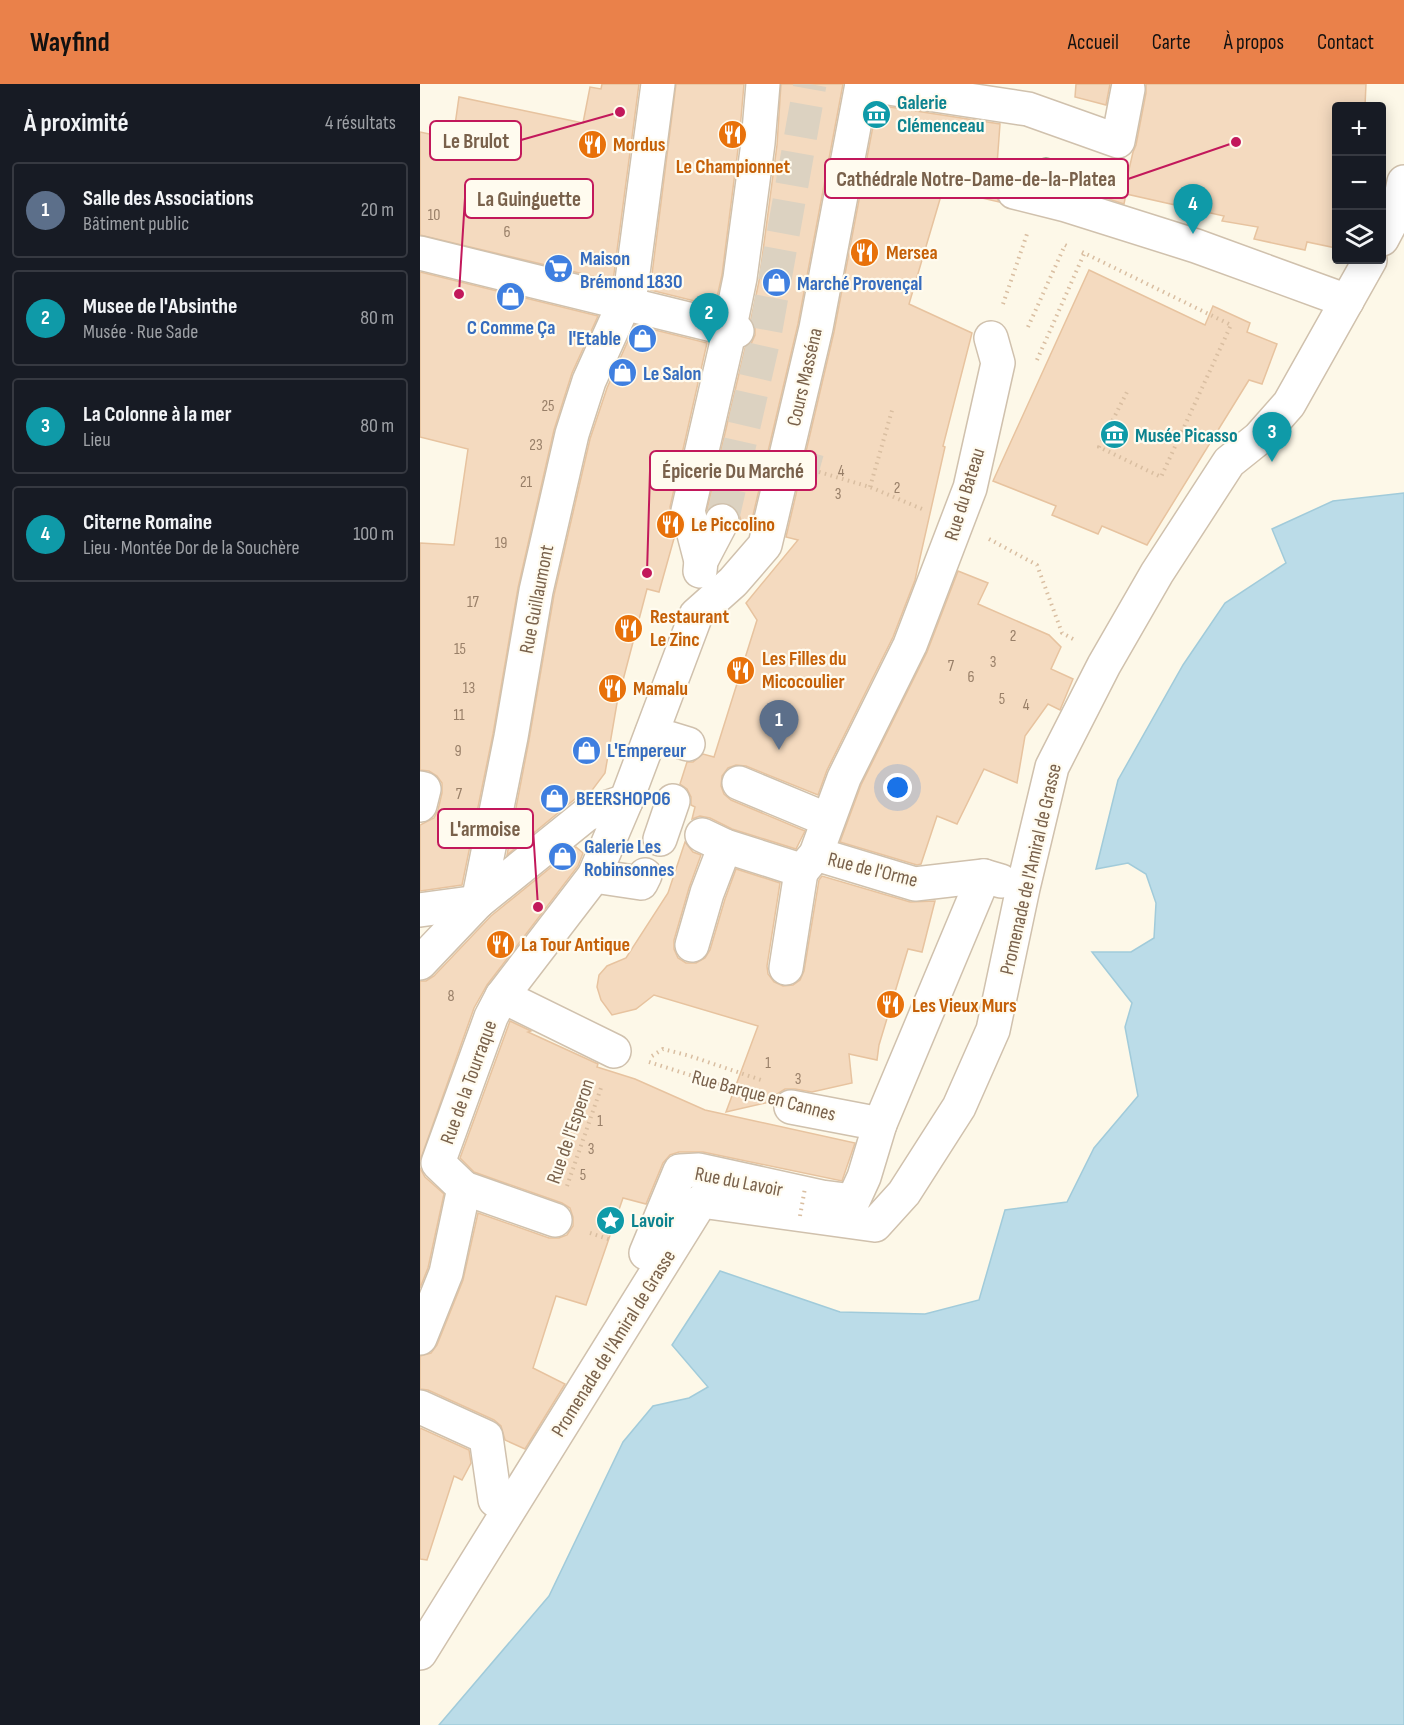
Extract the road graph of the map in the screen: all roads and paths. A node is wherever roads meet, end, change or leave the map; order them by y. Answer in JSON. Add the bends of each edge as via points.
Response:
{"nodes":[{"id":1,"x":658,"y":84,"type":"edge"},
{"id":2,"x":763,"y":84,"type":"edge"},
{"id":3,"x":862,"y":84,"type":"edge"},
{"id":4,"x":1128,"y":89,"type":"dead end"},
{"id":5,"x":989,"y":93,"type":"edge"},
{"id":6,"x":1013,"y":180,"type":"dead end"},
{"id":7,"x":1404,"y":182,"type":"edge"},
{"id":8,"x":1040,"y":199,"type":"junction"},
{"id":9,"x":1386,"y":231,"type":"edge"},
{"id":10,"x":420,"y":253,"type":"edge"},
{"id":11,"x":1084,"y":254,"type":"junction"},
{"id":12,"x":1368,"y":264,"type":"edge"},
{"id":13,"x":1347,"y":301,"type":"junction"},
{"id":14,"x":625,"y":304,"type":"junction"},
{"id":15,"x":733,"y":330,"type":"junction"},
{"id":16,"x":995,"y":351,"type":"junction"},
{"id":17,"x":1032,"y":369,"type":"dead end"},
{"id":18,"x":1126,"y":392,"type":"dead end"},
{"id":19,"x":893,"y":407,"type":"dead end"},
{"id":20,"x":819,"y":472,"type":"tunnel mouth"},
{"id":21,"x":870,"y":487,"type":"junction"},
{"id":22,"x":722,"y":521,"type":"tunnel mouth"},
{"id":23,"x":957,"y":522,"type":"junction"},
{"id":24,"x":701,"y":561,"type":"junction"},
{"id":25,"x":696,"y":615,"type":"junction"},
{"id":26,"x":1062,"y":633,"type":"dead end"},
{"id":27,"x":652,"y":733,"type":"junction"},
{"id":28,"x":688,"y":744,"type":"dead end"},
{"id":29,"x":739,"y":783,"type":"dead end"},
{"id":30,"x":420,"y":789,"type":"edge"},
{"id":31,"x":626,"y":801,"type":"junction"},
{"id":32,"x":420,"y":805,"type":"edge"},
{"id":33,"x":828,"y":820,"type":"junction"},
{"id":34,"x":808,"y":863,"type":"junction"},
{"id":35,"x":645,"y":875,"type":"dead end"},
{"id":36,"x":594,"y":876,"type":"junction"},
{"id":37,"x":984,"y":876,"type":"junction"},
{"id":38,"x":1023,"y":888,"type":"junction"},
{"id":39,"x":478,"y":902,"type":"junction"},
{"id":40,"x":420,"y":910,"type":"edge"},
{"id":41,"x":692,"y":945,"type":"dead end"},
{"id":42,"x":420,"y":963,"type":"edge"},
{"id":43,"x":786,"y":968,"type":"dead end"},
{"id":44,"x":502,"y":996,"type":"junction"},
{"id":45,"x":628,"y":1055,"type":"junction"},
{"id":46,"x":766,"y":1081,"type":"dead end"},
{"id":47,"x":791,"y":1107,"type":"joint"},
{"id":48,"x":880,"y":1124,"type":"junction"},
{"id":49,"x":429,"y":1153,"type":"edge"},
{"id":50,"x":464,"y":1188,"type":"junction"},
{"id":51,"x":555,"y":1220,"type":"junction"},
{"id":52,"x":646,"y":1253,"type":"joint"},
{"id":53,"x":420,"y":1338,"type":"edge"},
{"id":54,"x":420,"y":1407,"type":"edge"},
{"id":55,"x":495,"y":1500,"type":"dead end"},
{"id":56,"x":420,"y":1653,"type":"edge"}],
"edges":[{"from":1,"to":14,"type":"street","name":"Rue Guillaumont","via":[[631,288]]},
{"from":2,"to":15,"type":"street"},
{"from":3,"to":5,"type":"street"},
{"from":3,"to":25,"type":"street","name":"Cours Masséna","via":[[816,328],[765,545],[733,582]]},
{"from":4,"to":5,"type":"street","via":[[1118,141]]},
{"from":6,"to":8,"type":"street","via":[[1014,192]]},
{"from":7,"to":9,"type":"street","via":[[1399,207]]},
{"from":8,"to":13,"type":"street","via":[[1196,246]]},
{"from":8,"to":16,"type":"path"},
{"from":10,"to":14,"type":"street"},
{"from":11,"to":16,"type":"path","via":[[1065,245],[1017,350]]},
{"from":11,"to":17,"type":"path"},
{"from":11,"to":18,"type":"path","via":[[1231,325],[1161,477],[1099,447]]},
{"from":12,"to":13,"type":"street","name":"Promenade de l'Amiral de Grasse"},
{"from":13,"to":38,"type":"street","name":"Promenade de l'Amiral de Grasse","via":[[1289,404],[1259,438],[1228,462],[1108,657],[1052,767]]},
{"from":14,"to":15,"type":"street"},
{"from":14,"to":39,"type":"street","name":"Rue Guillaumont","via":[[589,381],[570,445],[536,591]]},
{"from":15,"to":24,"type":"street","via":[[688,511]]},
{"from":16,"to":23,"type":"street","name":"Rue du Bateau","via":[[970,488]]},
{"from":19,"to":21,"type":"path"},
{"from":20,"to":21,"type":"path"},
{"from":21,"to":23,"type":"path"},
{"from":22,"to":24,"type":"street"},
{"from":23,"to":26,"type":"path","via":[[1037,565]]},
{"from":23,"to":33,"type":"street","name":"Rue du Bateau","via":[[915,645],[844,778]]},
{"from":24,"to":25,"type":"street"},
{"from":25,"to":27,"type":"street","name":"Cours Masséna"},
{"from":27,"to":28,"type":"street"},
{"from":27,"to":31,"type":"street","name":"Cours Masséna"},
{"from":29,"to":33,"type":"street"},
{"from":30,"to":32,"type":"street","via":[[424,789]]},
{"from":31,"to":36,"type":"street","name":"Cours Masséna"},
{"from":31,"to":39,"type":"street","via":[[587,814]]},
{"from":33,"to":34,"type":"street","name":"Rue du Bateau"},
{"from":34,"to":37,"type":"street","name":"Rue de l'Orme","via":[[915,884]]},
{"from":34,"to":41,"type":"street","name":"Rue de l'Orme","via":[[794,868],[686,829],[717,862]]},
{"from":34,"to":43,"type":"street","name":"Rue du Bateau"},
{"from":35,"to":36,"type":"street","via":[[641,883]]},
{"from":36,"to":44,"type":"street","name":"Rue de la Tourraque"},
{"from":37,"to":38,"type":"street","name":"Rue de l'Orme"},
{"from":37,"to":48,"type":"street"},
{"from":38,"to":56,"type":"street","name":"Promenade de l'Amiral de Grasse","via":[[993,1030],[959,1107],[904,1193],[876,1225],[802,1202],[701,1201]]},
{"from":39,"to":40,"type":"street"},
{"from":39,"to":42,"type":"street"},
{"from":44,"to":45,"type":"street"},
{"from":44,"to":49,"type":"street","name":"Rue de la Tourraque"},
{"from":45,"to":46,"type":"path","via":[[663,1049]]},
{"from":45,"to":47,"type":"path","name":"Rue Barque en Cannes"},
{"from":45,"to":51,"type":"path","name":"Rue de l'Esperon"},
{"from":47,"to":48,"type":"street","name":"Rue Barque en Cannes"},
{"from":48,"to":52,"type":"street","name":"Rue du Lavoir","via":[[853,1201],[699,1170],[680,1171]]},
{"from":49,"to":50,"type":"street","name":"Rue de la Tourraque"},
{"from":50,"to":51,"type":"street"},
{"from":50,"to":53,"type":"street","via":[[446,1273]]},
{"from":51,"to":52,"type":"path"},
{"from":54,"to":55,"type":"street","via":[[486,1437]]}]}
